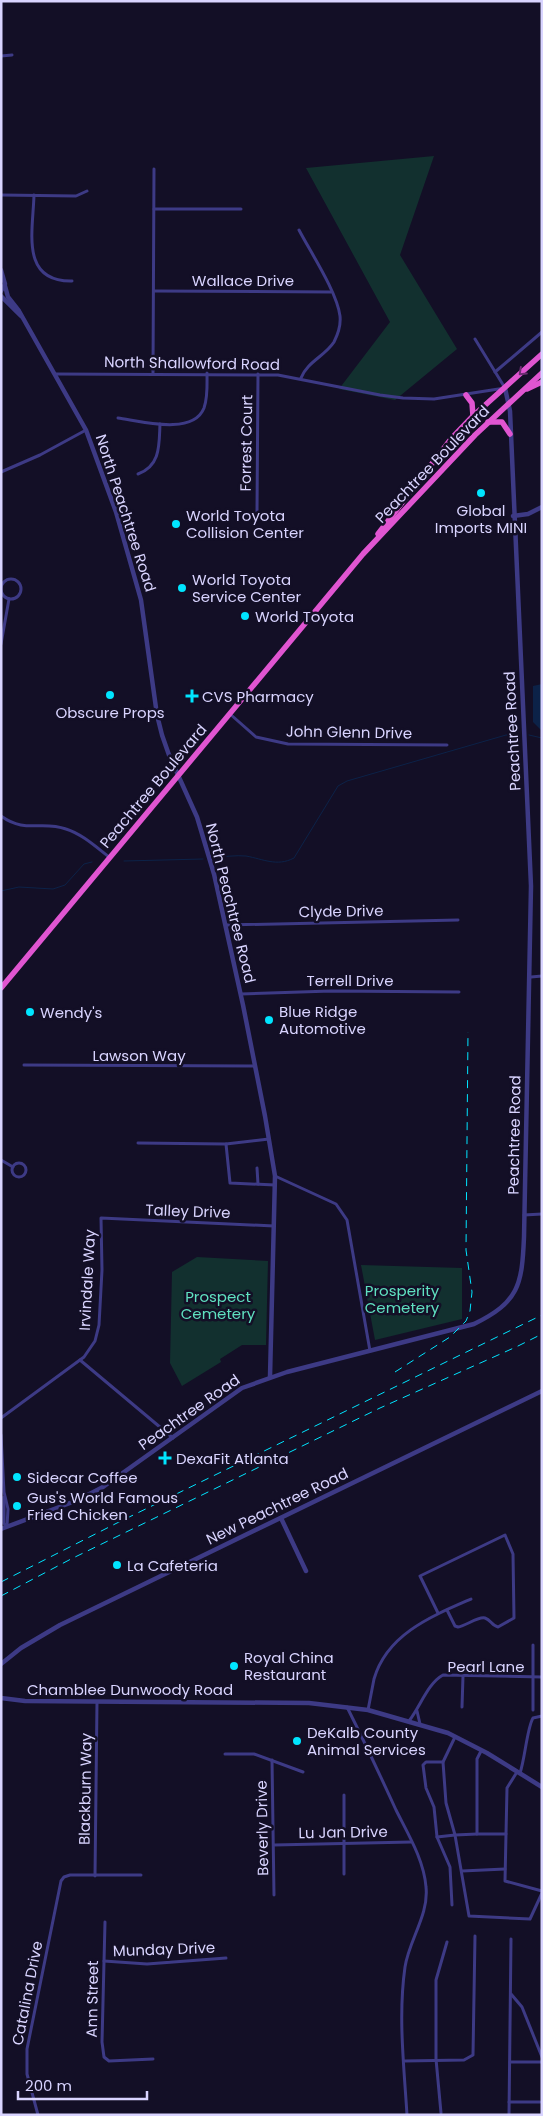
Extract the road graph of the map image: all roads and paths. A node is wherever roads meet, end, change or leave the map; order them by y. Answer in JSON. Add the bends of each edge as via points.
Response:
{"nodes":[{"id":1,"x":12,"y":55,"type":"dead end"},
{"id":2,"x":1,"y":56,"type":"edge"},
{"id":3,"x":154,"y":169,"type":"dead end"},
{"id":4,"x":87,"y":191,"type":"dead end"},
{"id":5,"x":1,"y":195,"type":"edge"},
{"id":6,"x":34,"y":195,"type":"junction"},
{"id":7,"x":154,"y":208,"type":"junction"},
{"id":8,"x":241,"y":209,"type":"dead end"},
{"id":9,"x":299,"y":230,"type":"dead end"},
{"id":10,"x":1,"y":270,"type":"edge"},
{"id":11,"x":2,"y":277,"type":"edge"},
{"id":12,"x":72,"y":281,"type":"dead end"},
{"id":13,"x":3,"y":288,"type":"edge"},
{"id":14,"x":154,"y":291,"type":"junction"},
{"id":15,"x":331,"y":292,"type":"junction"},
{"id":16,"x":1,"y":296,"type":"edge"},
{"id":17,"x":21,"y":316,"type":"junction"},
{"id":18,"x":542,"y":332,"type":"edge"},
{"id":19,"x":475,"y":339,"type":"dead end"},
{"id":20,"x":542,"y":354,"type":"edge"},
{"id":21,"x":495,"y":372,"type":"junction"},
{"id":22,"x":153,"y":373,"type":"junction"},
{"id":23,"x":207,"y":373,"type":"junction"},
{"id":24,"x":542,"y":373,"type":"edge"},
{"id":25,"x":56,"y":374,"type":"junction"},
{"id":26,"x":258,"y":374,"type":"junction"},
{"id":27,"x":301,"y":378,"type":"junction"},
{"id":28,"x":542,"y":382,"type":"edge"},
{"id":29,"x":504,"y":388,"type":"junction"},
{"id":30,"x":520,"y":392,"type":"junction"},
{"id":31,"x":466,"y":395,"type":"junction"},
{"id":32,"x":509,"y":402,"type":"junction"},
{"id":33,"x":473,"y":416,"type":"junction"},
{"id":34,"x":118,"y":418,"type":"dead end"},
{"id":35,"x":488,"y":422,"type":"junction"},
{"id":36,"x":160,"y":424,"type":"junction"},
{"id":37,"x":86,"y":430,"type":"junction"},
{"id":38,"x":510,"y":434,"type":"junction"},
{"id":39,"x":1,"y":472,"type":"edge"},
{"id":40,"x":138,"y":474,"type":"dead end"},
{"id":41,"x":542,"y":507,"type":"edge"},
{"id":42,"x":257,"y":512,"type":"dead end"},
{"id":43,"x":514,"y":516,"type":"junction"},
{"id":44,"x":363,"y":554,"type":"junction"},
{"id":45,"x":9,"y":599,"type":"junction"},
{"id":46,"x":1,"y":644,"type":"edge"},
{"id":47,"x":229,"y":714,"type":"junction"},
{"id":48,"x":447,"y":745,"type":"dead end"},
{"id":49,"x":178,"y":776,"type":"junction"},
{"id":50,"x":1,"y":816,"type":"edge"},
{"id":51,"x":109,"y":857,"type":"junction"},
{"id":52,"x":458,"y":920,"type":"dead end"},
{"id":53,"x":225,"y":925,"type":"junction"},
{"id":54,"x":542,"y":976,"type":"edge"},
{"id":55,"x":531,"y":977,"type":"junction"},
{"id":56,"x":1,"y":988,"type":"edge"},
{"id":57,"x":459,"y":992,"type":"dead end"},
{"id":58,"x":240,"y":994,"type":"junction"},
{"id":59,"x":24,"y":1065,"type":"dead end"},
{"id":60,"x":254,"y":1066,"type":"junction"},
{"id":61,"x":269,"y":1139,"type":"junction"},
{"id":62,"x":138,"y":1143,"type":"dead end"},
{"id":63,"x":226,"y":1144,"type":"junction"},
{"id":64,"x":1,"y":1160,"type":"edge"},
{"id":65,"x":13,"y":1166,"type":"junction"},
{"id":66,"x":257,"y":1168,"type":"dead end"},
{"id":67,"x":275,"y":1176,"type":"junction"},
{"id":68,"x":258,"y":1184,"type":"junction"},
{"id":69,"x":275,"y":1185,"type":"junction"},
{"id":70,"x":542,"y":1214,"type":"edge"},
{"id":71,"x":524,"y":1216,"type":"junction"},
{"id":72,"x":101,"y":1218,"type":"joint"},
{"id":73,"x":274,"y":1226,"type":"junction"},
{"id":74,"x":370,"y":1352,"type":"junction"},
{"id":75,"x":80,"y":1360,"type":"junction"},
{"id":76,"x":270,"y":1377,"type":"junction"},
{"id":77,"x":542,"y":1391,"type":"edge"},
{"id":78,"x":1,"y":1418,"type":"edge"},
{"id":79,"x":1,"y":1435,"type":"edge"},
{"id":80,"x":173,"y":1438,"type":"junction"},
{"id":81,"x":281,"y":1518,"type":"junction"},
{"id":82,"x":4,"y":1528,"type":"edge"},
{"id":83,"x":306,"y":1571,"type":"dead end"},
{"id":84,"x":471,"y":1599,"type":"dead end"},
{"id":85,"x":446,"y":1610,"type":"junction"},
{"id":86,"x":438,"y":1613,"type":"junction"},
{"id":87,"x":533,"y":1645,"type":"dead end"},
{"id":88,"x":1,"y":1664,"type":"edge"},
{"id":89,"x":462,"y":1676,"type":"junction"},
{"id":90,"x":533,"y":1677,"type":"junction"},
{"id":91,"x":542,"y":1677,"type":"edge"},
{"id":92,"x":1,"y":1698,"type":"edge"},
{"id":93,"x":97,"y":1702,"type":"junction"},
{"id":94,"x":347,"y":1706,"type":"junction"},
{"id":95,"x":462,"y":1707,"type":"dead end"},
{"id":96,"x":368,"y":1710,"type":"junction"},
{"id":97,"x":417,"y":1710,"type":"junction"},
{"id":98,"x":533,"y":1710,"type":"dead end"},
{"id":99,"x":542,"y":1716,"type":"edge"},
{"id":100,"x":408,"y":1721,"type":"junction"},
{"id":101,"x":420,"y":1724,"type":"junction"},
{"id":102,"x":455,"y":1737,"type":"junction"},
{"id":103,"x":481,"y":1751,"type":"junction"},
{"id":104,"x":225,"y":1754,"type":"dead end"},
{"id":105,"x":272,"y":1760,"type":"junction"},
{"id":106,"x":442,"y":1762,"type":"junction"},
{"id":107,"x":304,"y":1772,"type":"dead end"},
{"id":108,"x":518,"y":1773,"type":"junction"},
{"id":109,"x":542,"y":1787,"type":"edge"},
{"id":110,"x":344,"y":1794,"type":"dead end"},
{"id":111,"x":477,"y":1834,"type":"junction"},
{"id":112,"x":506,"y":1834,"type":"junction"},
{"id":113,"x":455,"y":1835,"type":"junction"},
{"id":114,"x":437,"y":1837,"type":"junction"},
{"id":115,"x":412,"y":1842,"type":"junction"},
{"id":116,"x":343,"y":1844,"type":"junction"},
{"id":117,"x":274,"y":1845,"type":"junction"},
{"id":118,"x":506,"y":1870,"type":"junction"},
{"id":119,"x":462,"y":1871,"type":"junction"},
{"id":120,"x":344,"y":1874,"type":"dead end"},
{"id":121,"x":140,"y":1875,"type":"dead end"},
{"id":122,"x":95,"y":1876,"type":"junction"},
{"id":123,"x":542,"y":1892,"type":"edge"},
{"id":124,"x":274,"y":1895,"type":"dead end"},
{"id":125,"x":452,"y":1905,"type":"dead end"},
{"id":126,"x":105,"y":1922,"type":"dead end"},
{"id":127,"x":475,"y":1936,"type":"dead end"},
{"id":128,"x":511,"y":1939,"type":"dead end"},
{"id":129,"x":448,"y":1942,"type":"dead end"},
{"id":130,"x":226,"y":1958,"type":"dead end"},
{"id":131,"x":104,"y":1961,"type":"junction"},
{"id":132,"x":510,"y":1994,"type":"junction"},
{"id":133,"x":542,"y":2057,"type":"edge"},
{"id":134,"x":153,"y":2059,"type":"dead end"},
{"id":135,"x":436,"y":2059,"type":"junction"},
{"id":136,"x":404,"y":2061,"type":"junction"},
{"id":137,"x":510,"y":2062,"type":"junction"},
{"id":138,"x":542,"y":2062,"type":"edge"},
{"id":139,"x":509,"y":2102,"type":"junction"},
{"id":140,"x":540,"y":2102,"type":"dead end"},
{"id":141,"x":441,"y":2113,"type":"dead end"},
{"id":142,"x":38,"y":2115,"type":"edge"},
{"id":143,"x":407,"y":2115,"type":"edge"},
{"id":144,"x":509,"y":2115,"type":"edge"}],
"edges":[{"from":1,"to":2,"type":"street"},
{"from":3,"to":7,"type":"street"},
{"from":4,"to":6,"type":"street","via":[[76,196]]},
{"from":5,"to":6,"type":"street"},
{"from":6,"to":12,"type":"street","via":[[34,260],[51,278]]},
{"from":7,"to":8,"type":"street"},
{"from":7,"to":14,"type":"street"},
{"from":9,"to":15,"type":"street"},
{"from":10,"to":11,"type":"street","name":"North Peachtree Road"},
{"from":11,"to":13,"type":"street","name":"North Peachtree Road"},
{"from":13,"to":17,"type":"street","name":"North Peachtree Road"},
{"from":14,"to":15,"type":"street","name":"Wallace Drive"},
{"from":14,"to":22,"type":"street"},
{"from":15,"to":27,"type":"street","via":[[340,317],[339,330],[331,347],[304,371]]},
{"from":16,"to":17,"type":"street","name":"North Peachtree Road"},
{"from":17,"to":25,"type":"street","name":"North Peachtree Road"},
{"from":18,"to":21,"type":"street"},
{"from":19,"to":21,"type":"street"},
{"from":20,"to":29,"type":"highway","name":"Peachtree Boulevard","one_way":true},
{"from":21,"to":29,"type":"street"},
{"from":22,"to":23,"type":"street","name":"North Shallowford Road"},
{"from":22,"to":25,"type":"street","name":"North Shallowford Road"},
{"from":23,"to":26,"type":"street","name":"North Shallowford Road"},
{"from":23,"to":36,"type":"street","via":[[206,396],[198,417],[188,423]]},
{"from":24,"to":30,"type":"highway","name":"Peachtree Boulevard"},
{"from":25,"to":37,"type":"street","name":"North Peachtree Road"},
{"from":26,"to":27,"type":"street","name":"North Shallowford Road"},
{"from":26,"to":42,"type":"street","name":"Forrest Court"},
{"from":27,"to":31,"type":"street","name":"North Shallowford Road","via":[[389,397]]},
{"from":28,"to":30,"type":"highway"},
{"from":29,"to":31,"type":"street","name":"North Shallowford Road"},
{"from":29,"to":32,"type":"street","name":"Peachtree Road"},
{"from":29,"to":33,"type":"highway","name":"Peachtree Boulevard"},
{"from":30,"to":32,"type":"highway","name":"Peachtree Boulevard"},
{"from":31,"to":33,"type":"highway","via":[[472,403]]},
{"from":32,"to":35,"type":"highway","name":"Peachtree Boulevard"},
{"from":32,"to":38,"type":"street","name":"Peachtree Road"},
{"from":33,"to":44,"type":"highway","name":"Peachtree Boulevard","via":[[450,439]]},
{"from":34,"to":36,"type":"street"},
{"from":35,"to":38,"type":"highway","via":[[502,422]]},
{"from":35,"to":44,"type":"highway","name":"Peachtree Boulevard"},
{"from":36,"to":40,"type":"street","via":[[157,455],[148,470]]},
{"from":37,"to":39,"type":"street"},
{"from":37,"to":49,"type":"street","name":"North Peachtree Road","via":[[116,512],[141,600],[157,715],[168,755]]},
{"from":38,"to":43,"type":"street","name":"Peachtree Road"},
{"from":41,"to":43,"type":"street"},
{"from":43,"to":55,"type":"street","name":"Peachtree Road","via":[[531,886]]},
{"from":44,"to":47,"type":"highway","name":"Peachtree Boulevard"},
{"from":45,"to":45,"type":"street","via":[[16,598],[21,591],[20,584],[12,580],[2,587],[2,593]]},
{"from":45,"to":46,"type":"street"},
{"from":47,"to":48,"type":"street","name":"John Glenn Drive","via":[[256,737],[288,744]]},
{"from":47,"to":49,"type":"highway","name":"Peachtree Boulevard"},
{"from":49,"to":51,"type":"highway","name":"Peachtree Boulevard"},
{"from":49,"to":53,"type":"street","name":"North Peachtree Road","via":[[208,852]]},
{"from":50,"to":51,"type":"street","via":[[16,825],[65,828],[82,836]]},
{"from":51,"to":56,"type":"highway","name":"Peachtree Boulevard"},
{"from":52,"to":53,"type":"street","name":"Clyde Drive"},
{"from":53,"to":58,"type":"street","name":"North Peachtree Road"},
{"from":54,"to":55,"type":"street"},
{"from":55,"to":71,"type":"street","name":"Peachtree Road"},
{"from":57,"to":58,"type":"street","name":"Terrell Drive"},
{"from":58,"to":60,"type":"street","name":"North Peachtree Road"},
{"from":59,"to":60,"type":"street","name":"Lawson Way"},
{"from":60,"to":61,"type":"street","name":"North Peachtree Road"},
{"from":61,"to":63,"type":"street"},
{"from":61,"to":67,"type":"street","name":"North Peachtree Road"},
{"from":62,"to":63,"type":"street"},
{"from":63,"to":68,"type":"street","via":[[230,1183]]},
{"from":64,"to":65,"type":"street"},
{"from":65,"to":65,"type":"street","via":[[12,1173],[22,1177],[25,1167],[22,1164]]},
{"from":66,"to":68,"type":"street"},
{"from":67,"to":69,"type":"street","name":"North Peachtree Road"},
{"from":67,"to":74,"type":"street","via":[[336,1204],[347,1220]]},
{"from":68,"to":69,"type":"street"},
{"from":69,"to":73,"type":"street","name":"North Peachtree Road"},
{"from":70,"to":71,"type":"street"},
{"from":71,"to":74,"type":"street","name":"Peachtree Road","via":[[520,1280],[501,1309],[474,1324]]},
{"from":72,"to":73,"type":"street","name":"Talley Drive"},
{"from":72,"to":75,"type":"street","name":"Irvindale Way","via":[[99,1325],[94,1341]]},
{"from":73,"to":76,"type":"street","name":"North Peachtree Road"},
{"from":74,"to":76,"type":"street","name":"Peachtree Road"},
{"from":75,"to":78,"type":"street","name":"Irvindale Way"},
{"from":75,"to":80,"type":"street"},
{"from":76,"to":80,"type":"street","name":"Peachtree Road","via":[[232,1393]]},
{"from":77,"to":81,"type":"street","name":"New Peachtree Road"},
{"from":79,"to":82,"type":"street"},
{"from":80,"to":82,"type":"street","name":"Peachtree Road","via":[[104,1487]]},
{"from":81,"to":83,"type":"street"},
{"from":81,"to":88,"type":"street","name":"New Peachtree Road","via":[[60,1625]]},
{"from":84,"to":85,"type":"street"},
{"from":85,"to":86,"type":"street"},
{"from":85,"to":86,"type":"street","via":[[458,1627],[484,1618],[498,1627],[514,1618],[514,1554],[505,1535],[420,1576]]},
{"from":86,"to":96,"type":"street","via":[[405,1633],[390,1649],[374,1680]]},
{"from":87,"to":90,"type":"street"},
{"from":89,"to":90,"type":"street","name":"Pearl Lane"},
{"from":89,"to":95,"type":"street"},
{"from":89,"to":97,"type":"street","name":"Pearl Lane","via":[[436,1679]]},
{"from":90,"to":91,"type":"street","name":"Pearl Lane"},
{"from":90,"to":98,"type":"street"},
{"from":92,"to":93,"type":"street","name":"Chamblee Dunwoody Road","via":[[25,1702]]},
{"from":93,"to":94,"type":"street","name":"Chamblee Dunwoody Road","via":[[262,1702]]},
{"from":93,"to":122,"type":"street","name":"Blackburn Way"},
{"from":94,"to":96,"type":"street","name":"Chamblee Dunwoody Road"},
{"from":94,"to":115,"type":"street"},
{"from":96,"to":100,"type":"street","name":"Chamblee Dunwoody Road"},
{"from":97,"to":100,"type":"street","name":"Pearl Lane"},
{"from":97,"to":101,"type":"street"},
{"from":99,"to":108,"type":"street","via":[[533,1718],[530,1723]]},
{"from":100,"to":101,"type":"street","name":"Chamblee Dunwoody Road"},
{"from":101,"to":102,"type":"street","name":"Chamblee Dunwoody Road"},
{"from":102,"to":103,"type":"street","name":"Chamblee Dunwoody Road"},
{"from":102,"to":106,"type":"street"},
{"from":103,"to":108,"type":"street","name":"Chamblee Dunwoody Road"},
{"from":103,"to":111,"type":"street","via":[[477,1760]]},
{"from":104,"to":105,"type":"street","via":[[254,1754]]},
{"from":105,"to":107,"type":"street"},
{"from":105,"to":117,"type":"street","name":"Beverly Drive"},
{"from":106,"to":113,"type":"street","via":[[446,1804]]},
{"from":106,"to":114,"type":"street","via":[[423,1765],[426,1788],[434,1807]]},
{"from":108,"to":109,"type":"street","name":"Chamblee Dunwoody Road"},
{"from":108,"to":112,"type":"street","via":[[506,1788]]},
{"from":110,"to":116,"type":"street"},
{"from":111,"to":112,"type":"street"},
{"from":111,"to":113,"type":"street"},
{"from":112,"to":118,"type":"street"},
{"from":113,"to":114,"type":"street"},
{"from":113,"to":119,"type":"street"},
{"from":114,"to":125,"type":"street","via":[[450,1867]]},
{"from":115,"to":116,"type":"street","name":"Lu Jan Drive"},
{"from":115,"to":136,"type":"street","via":[[425,1875],[427,1897],[405,1965],[401,2011]]},
{"from":116,"to":117,"type":"street","name":"Lu Jan Drive"},
{"from":116,"to":120,"type":"street"},
{"from":117,"to":124,"type":"street","name":"Beverly Drive"},
{"from":118,"to":119,"type":"street"},
{"from":118,"to":123,"type":"street","via":[[505,1881]]},
{"from":119,"to":123,"type":"street","via":[[469,1916],[530,1920]]},
{"from":121,"to":122,"type":"street"},
{"from":122,"to":142,"type":"street","name":"Catalina Drive","via":[[64,1877],[57,1899],[27,2049],[28,2074]]},
{"from":126,"to":131,"type":"street","name":"Ann Street"},
{"from":127,"to":135,"type":"street","via":[[473,2055],[464,2060]]},
{"from":128,"to":132,"type":"street"},
{"from":129,"to":135,"type":"street","via":[[436,1980]]},
{"from":130,"to":131,"type":"street","name":"Munday Drive","via":[[147,1964]]},
{"from":131,"to":134,"type":"street","name":"Ann Street","via":[[104,2057],[109,2061]]},
{"from":132,"to":133,"type":"street","via":[[522,2007]]},
{"from":132,"to":137,"type":"street"},
{"from":135,"to":136,"type":"street"},
{"from":135,"to":141,"type":"street"},
{"from":136,"to":143,"type":"street"},
{"from":137,"to":138,"type":"street"},
{"from":137,"to":139,"type":"street"},
{"from":139,"to":140,"type":"street"},
{"from":139,"to":144,"type":"street"}]}
